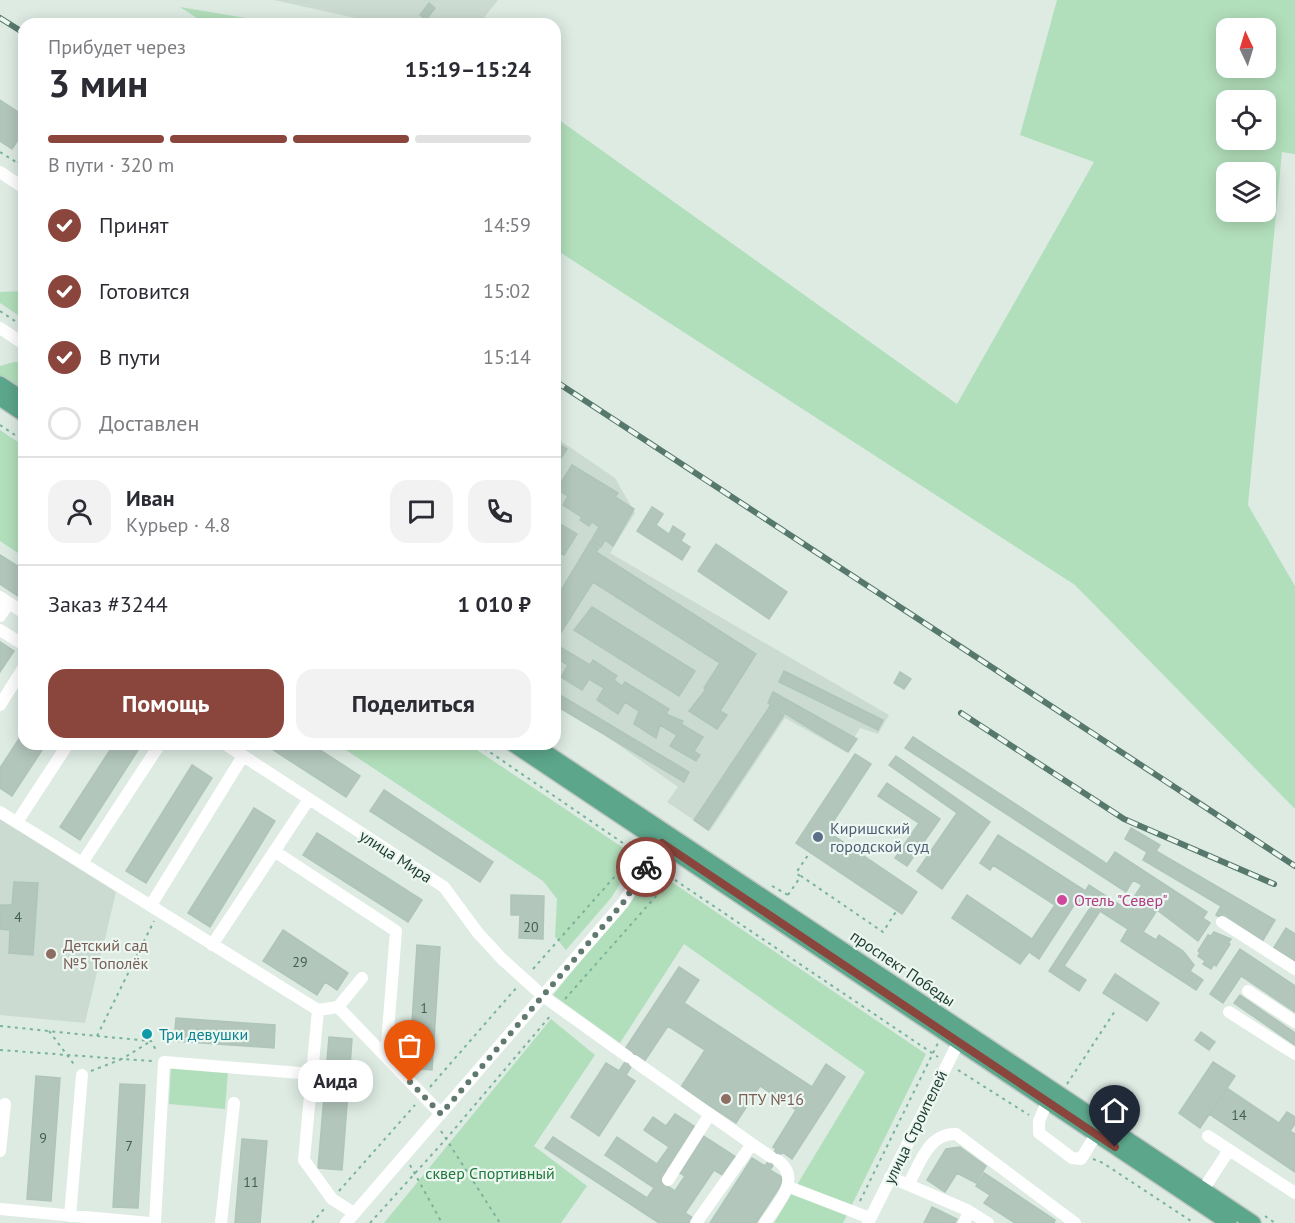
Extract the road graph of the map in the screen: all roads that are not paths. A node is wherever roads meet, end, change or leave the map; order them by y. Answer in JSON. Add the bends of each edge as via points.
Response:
{"nodes":[{"id":1,"x":0,"y":172,"type":"edge"},
{"id":2,"x":18,"y":184,"type":"edge"},
{"id":3,"x":0,"y":328,"type":"edge"},
{"id":4,"x":18,"y":341,"type":"edge"},
{"id":5,"x":0,"y":384,"type":"edge"},
{"id":6,"x":18,"y":396,"type":"edge"},
{"id":7,"x":0,"y":398,"type":"edge"},
{"id":8,"x":18,"y":410,"type":"edge"},
{"id":9,"x":4,"y":600,"type":"edge"},
{"id":10,"x":18,"y":609,"type":"edge"},
{"id":11,"x":0,"y":616,"type":"edge"},
{"id":12,"x":0,"y":630,"type":"edge"},
{"id":13,"x":18,"y":641,"type":"edge"},
{"id":14,"x":18,"y":676,"type":"edge"},
{"id":15,"x":0,"y":705,"type":"edge"},
{"id":16,"x":64,"y":750,"type":"edge"},
{"id":17,"x":156,"y":750,"type":"edge"},
{"id":18,"x":234,"y":750,"type":"edge"},
{"id":19,"x":523,"y":750,"type":"edge"},
{"id":20,"x":540,"y":750,"type":"edge"},
{"id":21,"x":243,"y":756,"type":"junction"},
{"id":22,"x":309,"y":799,"type":"junction"},
{"id":23,"x":0,"y":812,"type":"edge"},
{"id":24,"x":17,"y":822,"type":"junction"},
{"id":25,"x":664,"y":838,"type":"junction"},
{"id":26,"x":274,"y":851,"type":"junction"},
{"id":27,"x":82,"y":863,"type":"junction"},
{"id":28,"x":155,"y":908,"type":"junction"},
{"id":29,"x":1222,"y":922,"type":"dead end"},
{"id":30,"x":212,"y":945,"type":"junction"},
{"id":31,"x":1295,"y":969,"type":"edge"},
{"id":32,"x":362,"y":978,"type":"dead end"},
{"id":33,"x":1248,"y":991,"type":"dead end"},
{"id":34,"x":543,"y":996,"type":"junction"},
{"id":35,"x":338,"y":1007,"type":"junction"},
{"id":36,"x":318,"y":1010,"type":"junction"},
{"id":37,"x":1229,"y":1012,"type":"dead end"},
{"id":38,"x":1295,"y":1022,"type":"edge"},
{"id":39,"x":961,"y":1037,"type":"junction"},
{"id":40,"x":1295,"y":1054,"type":"edge"},
{"id":41,"x":386,"y":1056,"type":"junction"},
{"id":42,"x":312,"y":1074,"type":"junction"},
{"id":43,"x":82,"y":1075,"type":"road end"},
{"id":44,"x":1047,"y":1102,"type":"junction"},
{"id":45,"x":234,"y":1103,"type":"dead end"},
{"id":46,"x":4,"y":1104,"type":"dead end"},
{"id":47,"x":710,"y":1114,"type":"junction"},
{"id":48,"x":438,"y":1118,"type":"junction"},
{"id":49,"x":1099,"y":1129,"type":"junction"},
{"id":50,"x":1208,"y":1136,"type":"dead end"},
{"id":51,"x":752,"y":1144,"type":"junction"},
{"id":52,"x":1230,"y":1150,"type":"junction"},
{"id":53,"x":0,"y":1151,"type":"edge"},
{"id":54,"x":890,"y":1177,"type":"junction"},
{"id":55,"x":668,"y":1180,"type":"dead end"},
{"id":56,"x":908,"y":1185,"type":"junction"},
{"id":57,"x":789,"y":1187,"type":"junction"},
{"id":58,"x":1203,"y":1190,"type":"junction"},
{"id":59,"x":1295,"y":1193,"type":"edge"},
{"id":60,"x":0,"y":1209,"type":"edge"},
{"id":61,"x":70,"y":1216,"type":"junction"},
{"id":62,"x":966,"y":1217,"type":"edge"},
{"id":63,"x":350,"y":1218,"type":"edge"},
{"id":64,"x":869,"y":1220,"type":"edge"},
{"id":65,"x":142,"y":1223,"type":"edge"},
{"id":66,"x":150,"y":1223,"type":"edge"},
{"id":67,"x":155,"y":1223,"type":"edge"},
{"id":68,"x":221,"y":1223,"type":"edge"},
{"id":69,"x":696,"y":1223,"type":"edge"},
{"id":70,"x":765,"y":1223,"type":"edge"},
{"id":71,"x":988,"y":1223,"type":"edge"},
{"id":72,"x":1076,"y":1223,"type":"edge"},
{"id":73,"x":1229,"y":1223,"type":"edge"},
{"id":74,"x":1252,"y":1223,"type":"edge"}],
"edges":[{"from":1,"to":2,"type":"street"},
{"from":3,"to":4,"type":"street"},
{"from":5,"to":6,"type":"main road"},
{"from":7,"to":8,"type":"main road"},
{"from":9,"to":10,"type":"street"},
{"from":9,"to":11,"type":"street"},
{"from":12,"to":13,"type":"street"},
{"from":14,"to":15,"type":"street"},
{"from":16,"to":24,"type":"street"},
{"from":17,"to":27,"type":"street"},
{"from":18,"to":21,"type":"street","name":"улица Мира"},
{"from":19,"to":25,"type":"main road","name":"проспект Победы"},
{"from":20,"to":25,"type":"main road","name":"проспект Победы"},
{"from":21,"to":22,"type":"street","name":"улица Мира"},
{"from":21,"to":28,"type":"street"},
{"from":22,"to":26,"type":"street"},
{"from":22,"to":34,"type":"street","name":"улица Мира","via":[[444,887],[478,933]]},
{"from":23,"to":24,"type":"street"},
{"from":24,"to":27,"type":"street"},
{"from":25,"to":34,"type":"street","via":[[623,903]]},
{"from":25,"to":39,"type":"main road","name":"проспект Победы"},
{"from":25,"to":39,"type":"main road","name":"проспект Победы","via":[[944,1034]]},
{"from":26,"to":30,"type":"street"},
{"from":26,"to":41,"type":"street","via":[[396,931]]},
{"from":27,"to":28,"type":"street"},
{"from":28,"to":30,"type":"street"},
{"from":29,"to":31,"type":"street"},
{"from":30,"to":36,"type":"street"},
{"from":32,"to":35,"type":"street"},
{"from":33,"to":38,"type":"street"},
{"from":34,"to":47,"type":"street","name":"улица Мира"},
{"from":34,"to":48,"type":"street"},
{"from":35,"to":36,"type":"street"},
{"from":35,"to":41,"type":"street"},
{"from":36,"to":42,"type":"street"},
{"from":37,"to":40,"type":"street"},
{"from":39,"to":44,"type":"main road","name":"проспект Победы"},
{"from":39,"to":49,"type":"main road","name":"проспект Победы"},
{"from":39,"to":54,"type":"street","name":"улица Строителей"},
{"from":41,"to":48,"type":"street","via":[[423,1095]]},
{"from":42,"to":63,"type":"street","via":[[304,1160]]},
{"from":42,"to":67,"type":"street","via":[[164,1062]]},
{"from":43,"to":61,"type":"street"},
{"from":44,"to":49,"type":"main road","name":"проспект Победы"},
{"from":44,"to":49,"type":"street","via":[[1039,1133],[1072,1158],[1081,1159]]},
{"from":45,"to":68,"type":"street"},
{"from":46,"to":53,"type":"street"},
{"from":47,"to":51,"type":"street","name":"улица Мира"},
{"from":47,"to":55,"type":"street"},
{"from":48,"to":63,"type":"street"},
{"from":49,"to":58,"type":"main road","name":"проспект Победы"},
{"from":49,"to":73,"type":"main road","name":"проспект Победы"},
{"from":50,"to":52,"type":"street"},
{"from":51,"to":57,"type":"street","name":"улица Мира","via":[[786,1166]]},
{"from":51,"to":69,"type":"street"},
{"from":52,"to":58,"type":"street"},
{"from":52,"to":59,"type":"street"},
{"from":54,"to":56,"type":"street"},
{"from":54,"to":64,"type":"street","name":"улица Строителей"},
{"from":56,"to":62,"type":"street"},
{"from":56,"to":72,"type":"street","via":[[932,1142],[939,1136],[956,1134]]},
{"from":57,"to":64,"type":"street"},
{"from":57,"to":70,"type":"street"},
{"from":58,"to":74,"type":"main road","name":"проспект Победы"},
{"from":60,"to":61,"type":"street"},
{"from":61,"to":65,"type":"street"},
{"from":62,"to":71,"type":"street"},
{"from":65,"to":66,"type":"street"}]}
